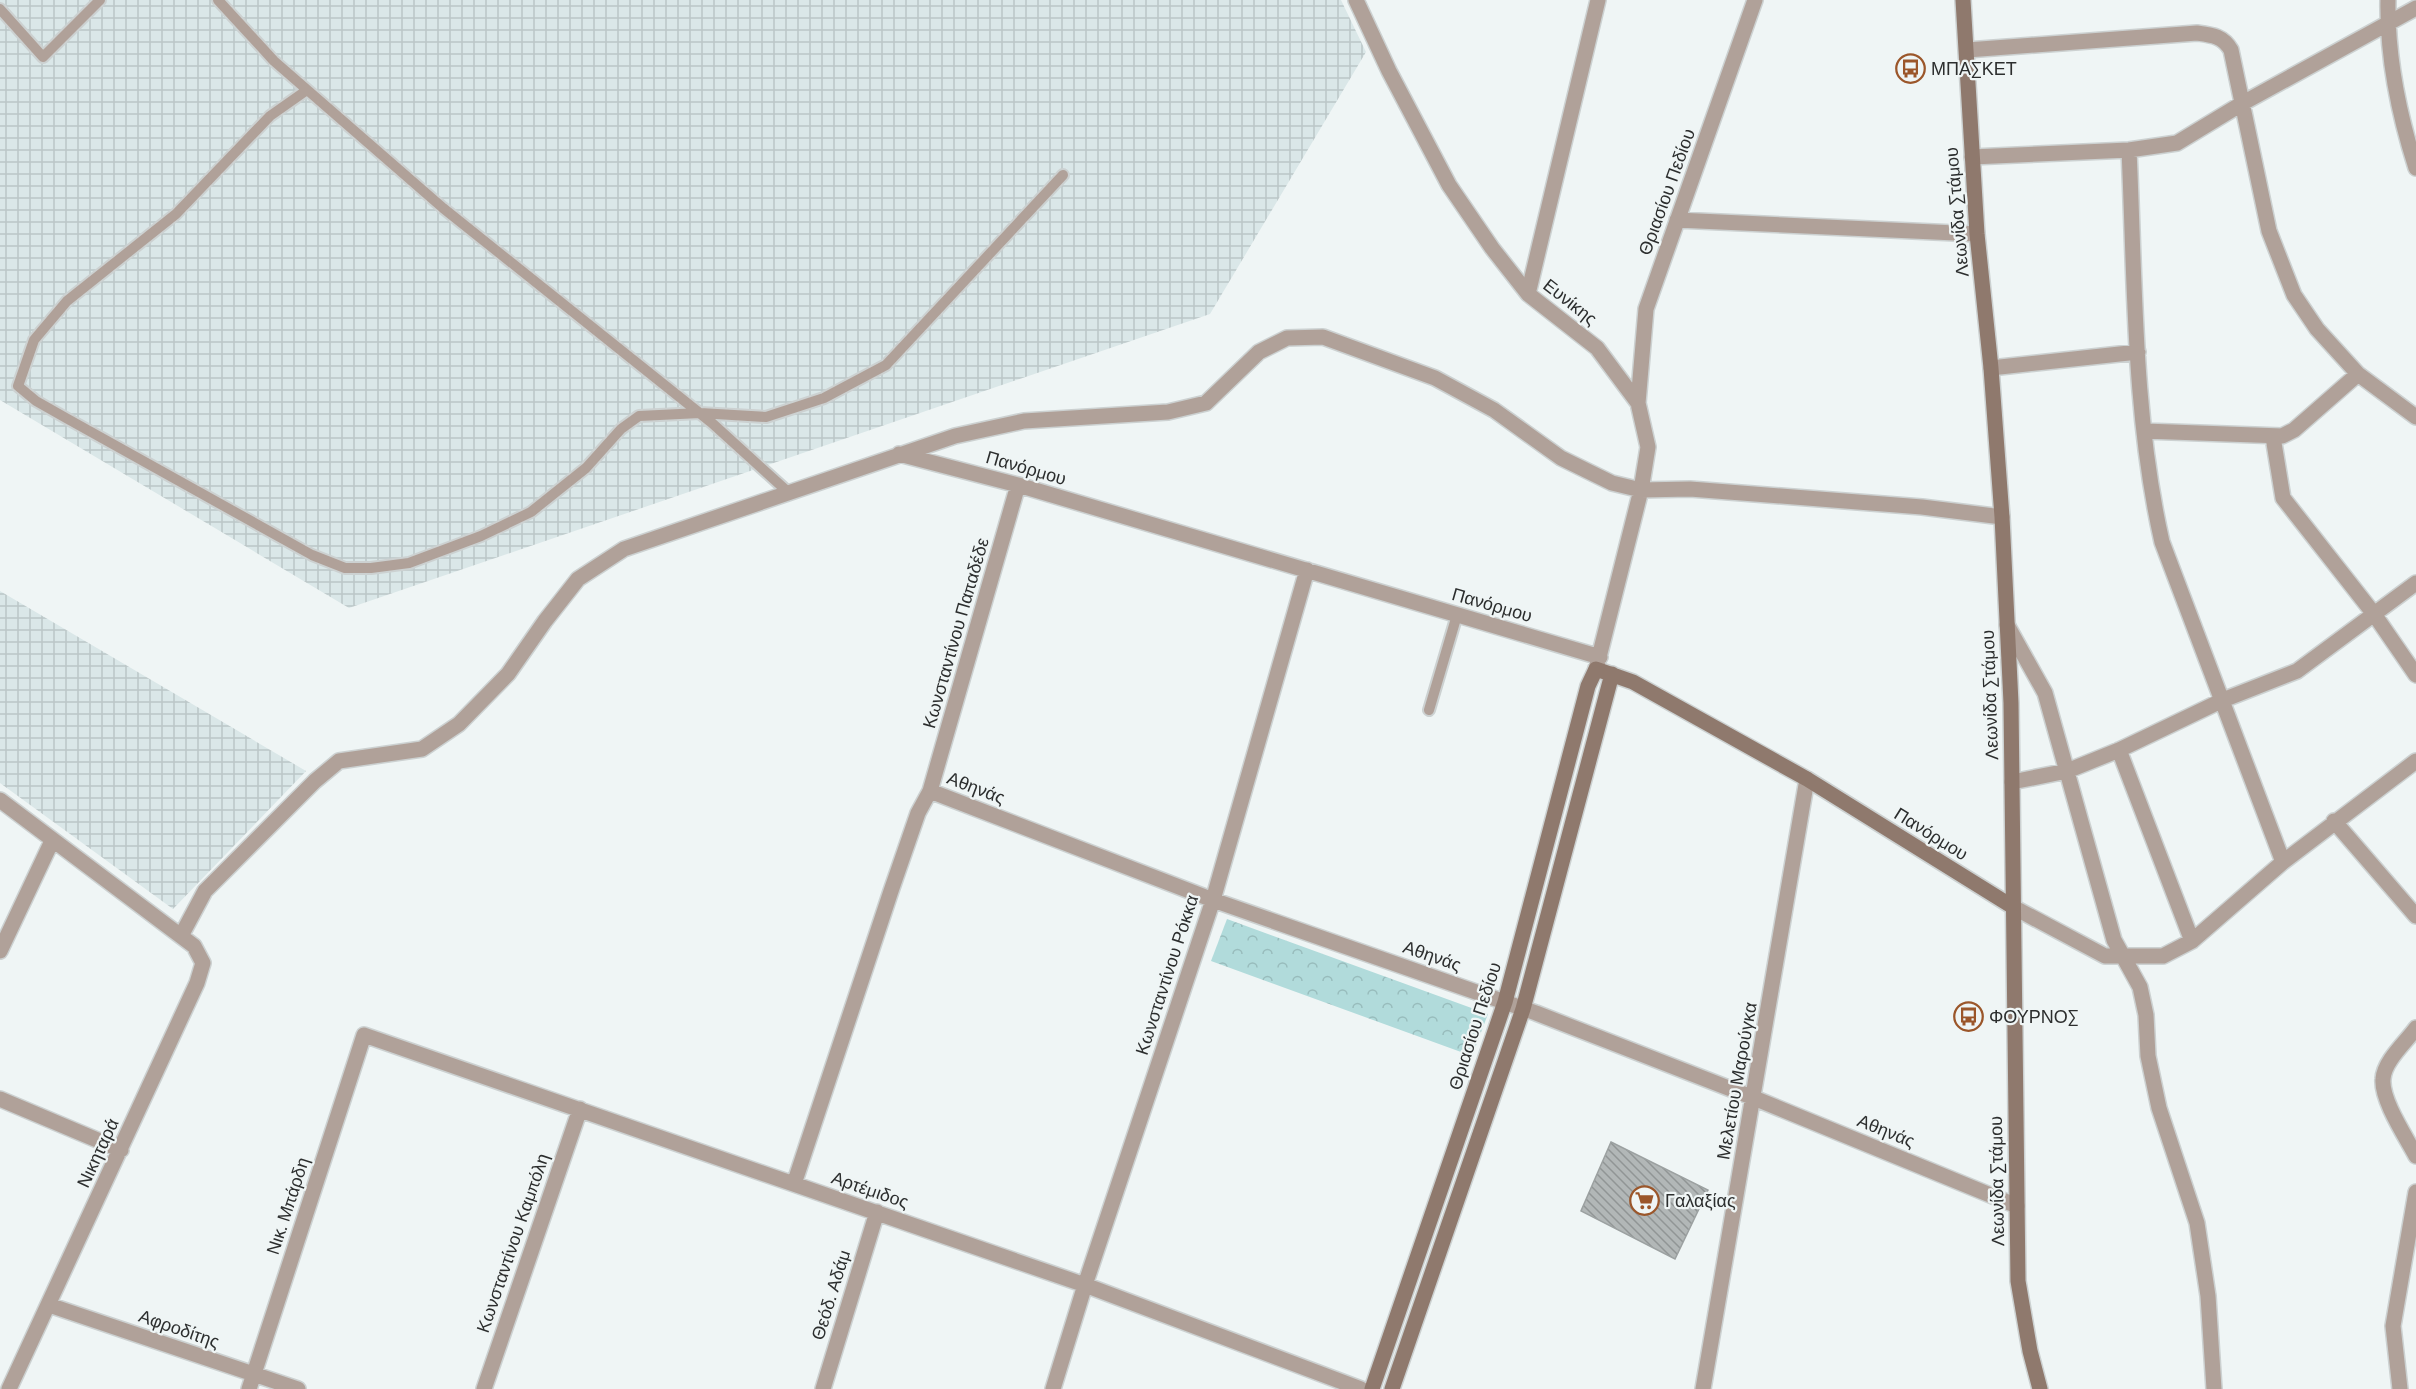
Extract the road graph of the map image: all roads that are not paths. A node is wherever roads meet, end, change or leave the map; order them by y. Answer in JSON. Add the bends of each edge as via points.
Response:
{"nodes":[{"id":1,"x":100,"y":0,"type":"edge"},
{"id":2,"x":218,"y":0,"type":"edge"},
{"id":3,"x":1356,"y":0,"type":"edge"},
{"id":4,"x":1598,"y":0,"type":"edge"},
{"id":5,"x":1755,"y":0,"type":"edge"},
{"id":6,"x":1963,"y":0,"type":"edge"},
{"id":7,"x":2388,"y":0,"type":"edge"},
{"id":8,"x":2416,"y":8,"type":"edge"},
{"id":9,"x":0,"y":9,"type":"edge"},
{"id":10,"x":2388,"y":22,"type":"junction"},
{"id":11,"x":1967,"y":50,"type":"junction"},
{"id":12,"x":307,"y":90,"type":"junction"},
{"id":13,"x":2243,"y":103,"type":"junction"},
{"id":14,"x":2128,"y":150,"type":"junction"},
{"id":15,"x":1972,"y":157,"type":"junction"},
{"id":16,"x":2416,"y":168,"type":"edge"},
{"id":17,"x":1063,"y":175,"type":"dead end"},
{"id":18,"x":1677,"y":220,"type":"junction"},
{"id":19,"x":1977,"y":234,"type":"junction"},
{"id":20,"x":1528,"y":294,"type":"junction"},
{"id":21,"x":2138,"y":352,"type":"junction"},
{"id":22,"x":1991,"y":368,"type":"junction"},
{"id":23,"x":2358,"y":374,"type":"junction"},
{"id":24,"x":1638,"y":403,"type":"junction"},
{"id":25,"x":700,"y":413,"type":"junction"},
{"id":26,"x":2416,"y":417,"type":"edge"},
{"id":27,"x":2144,"y":431,"type":"junction"},
{"id":28,"x":2273,"y":437,"type":"junction"},
{"id":29,"x":899,"y":453,"type":"junction"},
{"id":30,"x":1018,"y":485,"type":"junction"},
{"id":31,"x":1641,"y":490,"type":"junction"},
{"id":32,"x":788,"y":492,"type":"junction"},
{"id":33,"x":2002,"y":517,"type":"junction"},
{"id":34,"x":1307,"y":570,"type":"junction"},
{"id":35,"x":2416,"y":583,"type":"edge"},
{"id":36,"x":2374,"y":614,"type":"junction"},
{"id":37,"x":1457,"y":615,"type":"junction"},
{"id":38,"x":2007,"y":625,"type":"junction"},
{"id":39,"x":1598,"y":663,"type":"junction"},
{"id":40,"x":1612,"y":674,"type":"junction"},
{"id":41,"x":2416,"y":675,"type":"edge"},
{"id":42,"x":2223,"y":700,"type":"junction"},
{"id":43,"x":1429,"y":710,"type":"dead end"},
{"id":44,"x":2120,"y":750,"type":"junction"},
{"id":45,"x":2416,"y":761,"type":"edge"},
{"id":46,"x":2067,"y":771,"type":"junction"},
{"id":47,"x":1807,"y":779,"type":"junction"},
{"id":48,"x":2012,"y":782,"type":"junction"},
{"id":49,"x":930,"y":791,"type":"junction"},
{"id":50,"x":0,"y":800,"type":"edge"},
{"id":51,"x":2334,"y":821,"type":"junction"},
{"id":52,"x":52,"y":841,"type":"junction"},
{"id":53,"x":2283,"y":862,"type":"junction"},
{"id":54,"x":1213,"y":900,"type":"junction"},
{"id":55,"x":2013,"y":907,"type":"junction"},
{"id":56,"x":2415,"y":914,"type":"edge"},
{"id":57,"x":182,"y":936,"type":"junction"},
{"id":58,"x":2192,"y":941,"type":"junction"},
{"id":59,"x":1,"y":945,"type":"edge"},
{"id":60,"x":2125,"y":957,"type":"junction"},
{"id":61,"x":1505,"y":1002,"type":"junction"},
{"id":62,"x":1524,"y":1009,"type":"junction"},
{"id":63,"x":2416,"y":1028,"type":"edge"},
{"id":64,"x":364,"y":1035,"type":"joint"},
{"id":65,"x":1754,"y":1098,"type":"junction"},
{"id":66,"x":0,"y":1100,"type":"edge"},
{"id":67,"x":580,"y":1109,"type":"junction"},
{"id":68,"x":121,"y":1150,"type":"junction"},
{"id":69,"x":2416,"y":1156,"type":"edge"},
{"id":70,"x":794,"y":1184,"type":"junction"},
{"id":71,"x":2416,"y":1192,"type":"edge"},
{"id":72,"x":2017,"y":1206,"type":"junction"},
{"id":73,"x":877,"y":1212,"type":"junction"},
{"id":74,"x":1085,"y":1285,"type":"junction"},
{"id":75,"x":49,"y":1305,"type":"junction"},
{"id":76,"x":251,"y":1382,"type":"edge"},
{"id":77,"x":9,"y":1389,"type":"edge"},
{"id":78,"x":298,"y":1389,"type":"edge"},
{"id":79,"x":484,"y":1389,"type":"edge"},
{"id":80,"x":822,"y":1389,"type":"edge"},
{"id":81,"x":1053,"y":1389,"type":"edge"},
{"id":82,"x":1361,"y":1389,"type":"edge"},
{"id":83,"x":1372,"y":1389,"type":"edge"},
{"id":84,"x":1392,"y":1389,"type":"edge"},
{"id":85,"x":1703,"y":1389,"type":"edge"},
{"id":86,"x":2040,"y":1389,"type":"edge"},
{"id":87,"x":2214,"y":1389,"type":"edge"},
{"id":88,"x":2400,"y":1389,"type":"edge"}],
"edges":[{"from":1,"to":9,"type":"lane","via":[[43,57]]},
{"from":2,"to":12,"type":"lane","via":[[274,61]]},
{"from":3,"to":20,"type":"street","name":"Ευνίκης","via":[[1449,185]]},
{"from":4,"to":20,"type":"street"},
{"from":5,"to":18,"type":"street","name":"Θριασίου Πεδίου"},
{"from":6,"to":11,"type":"main road","name":"Λεωνίδα Στάμου"},
{"from":7,"to":10,"type":"street"},
{"from":8,"to":10,"type":"street"},
{"from":10,"to":13,"type":"street"},
{"from":10,"to":16,"type":"street","via":[[2402,124]]},
{"from":11,"to":13,"type":"street","via":[[2197,33],[2216,36],[2231,50]]},
{"from":11,"to":15,"type":"main road","name":"Λεωνίδα Στάμου"},
{"from":12,"to":25,"type":"lane","via":[[443,208]]},
{"from":12,"to":25,"type":"lane","via":[[270,116],[176,214],[67,301],[34,339],[18,386],[36,401],[312,555],[345,568],[410,563],[481,536],[531,513],[639,417]]},
{"from":13,"to":14,"type":"street","via":[[2177,143]]},
{"from":13,"to":23,"type":"street","via":[[2269,231],[2294,294],[2317,329]]},
{"from":14,"to":15,"type":"street"},
{"from":14,"to":21,"type":"street"},
{"from":15,"to":19,"type":"main road","name":"Λεωνίδα Στάμου"},
{"from":17,"to":25,"type":"lane","via":[[886,365],[824,398],[766,417]]},
{"from":18,"to":19,"type":"street"},
{"from":18,"to":24,"type":"street","name":"Θριασίου Πεδίου","via":[[1646,309]]},
{"from":19,"to":22,"type":"main road","name":"Λεωνίδα Στάμου"},
{"from":20,"to":24,"type":"street","name":"Ευνίκης","via":[[1597,348]]},
{"from":21,"to":22,"type":"street"},
{"from":21,"to":27,"type":"street"},
{"from":22,"to":33,"type":"main road","name":"Λεωνίδα Στάμου"},
{"from":23,"to":26,"type":"street"},
{"from":23,"to":28,"type":"street","via":[[2294,430]]},
{"from":24,"to":31,"type":"street","name":"Ευνίκης","via":[[1648,447]]},
{"from":25,"to":32,"type":"lane"},
{"from":27,"to":28,"type":"street"},
{"from":27,"to":42,"type":"street","via":[[2162,542]]},
{"from":28,"to":36,"type":"street","via":[[2283,498]]},
{"from":29,"to":30,"type":"street","name":"Πανόρμου"},
{"from":29,"to":31,"type":"street","via":[[1024,421],[1168,412],[1206,403],[1259,352],[1287,338],[1323,337],[1435,378],[1494,410],[1561,458],[1612,483]]},
{"from":29,"to":32,"type":"street"},
{"from":30,"to":34,"type":"street","name":"Πανόρμου"},
{"from":30,"to":49,"type":"street","name":"Κωνσταντίνου Παπαδέδε"},
{"from":31,"to":33,"type":"street","via":[[1713,491]]},
{"from":31,"to":39,"type":"street","name":"Ευνίκης"},
{"from":32,"to":57,"type":"street","via":[[624,549],[578,579],[508,674],[459,724],[422,749],[339,761],[205,891]]},
{"from":33,"to":38,"type":"main road","name":"Λεωνίδα Στάμου"},
{"from":34,"to":37,"type":"street","name":"Πανόρμου"},
{"from":34,"to":54,"type":"street","name":"Κωνσταντίνου Ρόκκα"},
{"from":35,"to":36,"type":"street"},
{"from":36,"to":41,"type":"street"},
{"from":36,"to":42,"type":"street","via":[[2297,671]]},
{"from":37,"to":39,"type":"street","name":"Πανόρμου"},
{"from":37,"to":43,"type":"lane"},
{"from":38,"to":46,"type":"street","via":[[2045,693]]},
{"from":38,"to":48,"type":"main road","name":"Λεωνίδα Στάμου"},
{"from":39,"to":40,"type":"main road","name":"Πανόρμου"},
{"from":39,"to":61,"type":"main road","name":"Θριασίου Πεδίου","via":[[1588,686]]},
{"from":40,"to":47,"type":"main road","name":"Πανόρμου","via":[[1633,681]]},
{"from":40,"to":62,"type":"main road"},
{"from":42,"to":44,"type":"street"},
{"from":42,"to":53,"type":"street"},
{"from":44,"to":46,"type":"street"},
{"from":44,"to":58,"type":"street"},
{"from":45,"to":51,"type":"street"},
{"from":46,"to":48,"type":"street"},
{"from":46,"to":60,"type":"street","via":[[2114,940]]},
{"from":47,"to":55,"type":"main road","name":"Πανόρμου"},
{"from":47,"to":65,"type":"street","name":"Μελετίου Μαρούγκα"},
{"from":48,"to":55,"type":"main road","name":"Λεωνίδα Στάμου"},
{"from":49,"to":54,"type":"street","name":"Αθηνάς"},
{"from":49,"to":70,"type":"street","name":"Κωνσταντίνου Παπαδέδε","via":[[898,868]]},
{"from":50,"to":52,"type":"street"},
{"from":51,"to":53,"type":"street"},
{"from":51,"to":56,"type":"street"},
{"from":52,"to":57,"type":"street"},
{"from":52,"to":59,"type":"street"},
{"from":53,"to":58,"type":"street"},
{"from":54,"to":61,"type":"street","name":"Αθηνάς"},
{"from":54,"to":74,"type":"street","name":"Κωνσταντίνου Ρόκκα"},
{"from":55,"to":60,"type":"street","via":[[2105,956]]},
{"from":55,"to":72,"type":"main road","name":"Λεωνίδα Στάμου"},
{"from":57,"to":68,"type":"street","name":"Νικηταρά","via":[[194,946],[203,963]]},
{"from":58,"to":60,"type":"street","via":[[2163,956]]},
{"from":60,"to":87,"type":"street","via":[[2140,987],[2159,1108],[2197,1223],[2208,1296]]},
{"from":61,"to":62,"type":"street","name":"Αθηνάς"},
{"from":61,"to":83,"type":"main road","name":"Θριασίου Πεδίου"},
{"from":62,"to":65,"type":"street","name":"Αθηνάς"},
{"from":62,"to":84,"type":"main road"},
{"from":63,"to":69,"type":"street","via":[[2386,1067],[2383,1079],[2385,1096]]},
{"from":64,"to":67,"type":"street","name":"Αρτέμιδος"},
{"from":64,"to":76,"type":"street","name":"Νικ. Μπάρδη"},
{"from":65,"to":72,"type":"street","name":"Αθηνάς"},
{"from":65,"to":85,"type":"street","name":"Μελετίου Μαρούγκα"},
{"from":66,"to":68,"type":"street"},
{"from":67,"to":70,"type":"street","name":"Αρτέμιδος"},
{"from":67,"to":79,"type":"street","name":"Κωνσταντίνου Καμπόλη"},
{"from":68,"to":75,"type":"street","name":"Νικηταρά"},
{"from":70,"to":73,"type":"street","name":"Αρτέμιδος"},
{"from":71,"to":88,"type":"street","via":[[2392,1326]]},
{"from":72,"to":86,"type":"main road","name":"Λεωνίδα Στάμου","via":[[2018,1281]]},
{"from":73,"to":74,"type":"street","name":"Αρτέμιδος"},
{"from":73,"to":80,"type":"street","name":"Θεόδ. Αδάμ"},
{"from":74,"to":81,"type":"street","name":"Κωνσταντίνου Ρόκκα"},
{"from":74,"to":82,"type":"street","name":"Αρτέμιδος"},
{"from":75,"to":76,"type":"street","name":"Αφροδίτης"},
{"from":75,"to":77,"type":"street","name":"Νικηταρά"},
{"from":76,"to":78,"type":"street","name":"Αφροδίτης"}]}
